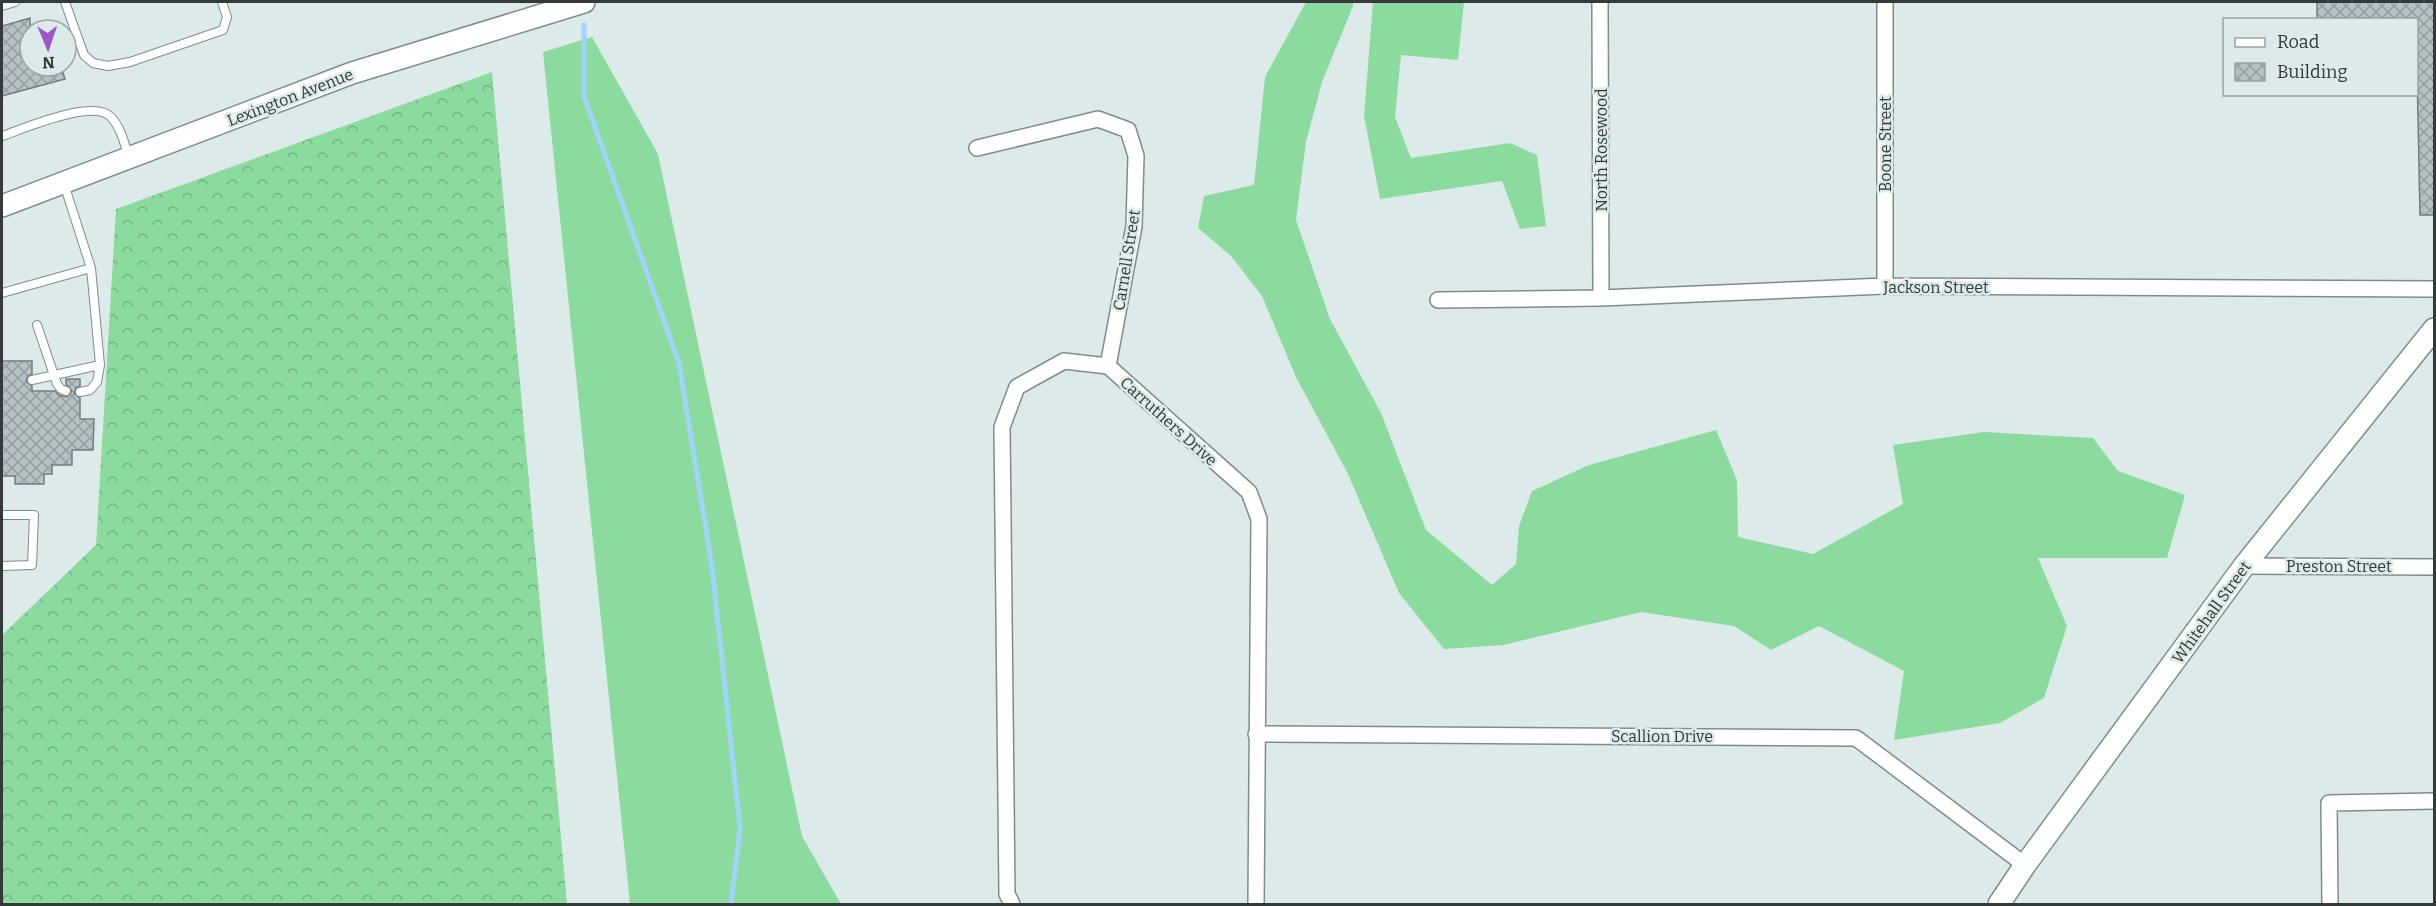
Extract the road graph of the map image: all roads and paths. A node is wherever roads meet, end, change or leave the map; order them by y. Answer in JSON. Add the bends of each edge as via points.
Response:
{"nodes":[{"id":1,"x":15,"y":2,"type":"edge"},
{"id":2,"x":65,"y":2,"type":"edge"},
{"id":3,"x":222,"y":2,"type":"edge"},
{"id":4,"x":584,"y":2,"type":"edge"},
{"id":5,"x":1600,"y":2,"type":"edge"},
{"id":6,"x":1884,"y":2,"type":"edge"},
{"id":7,"x":2,"y":6,"type":"edge"},
{"id":8,"x":538,"y":8,"type":"edge"},
{"id":9,"x":2,"y":136,"type":"edge"},
{"id":10,"x":977,"y":148,"type":"dead end"},
{"id":11,"x":128,"y":158,"type":"junction"},
{"id":12,"x":63,"y":183,"type":"junction"},
{"id":13,"x":2,"y":206,"type":"edge"},
{"id":14,"x":91,"y":268,"type":"junction"},
{"id":15,"x":1885,"y":286,"type":"junction"},
{"id":16,"x":2434,"y":289,"type":"edge"},
{"id":17,"x":2,"y":293,"type":"edge"},
{"id":18,"x":1601,"y":298,"type":"junction"},
{"id":19,"x":1438,"y":300,"type":"dead end"},
{"id":20,"x":37,"y":325,"type":"dead end"},
{"id":21,"x":2434,"y":329,"type":"edge"},
{"id":22,"x":100,"y":365,"type":"junction"},
{"id":23,"x":1108,"y":366,"type":"junction"},
{"id":24,"x":53,"y":376,"type":"junction"},
{"id":25,"x":32,"y":380,"type":"dead end"},
{"id":26,"x":66,"y":391,"type":"dead end"},
{"id":27,"x":80,"y":392,"type":"dead end"},
{"id":28,"x":2,"y":515,"type":"edge"},
{"id":29,"x":2,"y":566,"type":"edge"},
{"id":30,"x":2244,"y":566,"type":"junction"},
{"id":31,"x":2434,"y":567,"type":"edge"},
{"id":32,"x":1256,"y":734,"type":"junction"},
{"id":33,"x":2434,"y":801,"type":"edge"},
{"id":34,"x":2025,"y":864,"type":"junction"},
{"id":35,"x":1012,"y":904,"type":"edge"},
{"id":36,"x":1256,"y":904,"type":"edge"},
{"id":37,"x":1999,"y":904,"type":"edge"},
{"id":38,"x":2330,"y":904,"type":"edge"}],
"edges":[{"from":1,"to":7,"type":"lane"},
{"from":2,"to":3,"type":"lane","via":[[84,55],[93,63],[108,66],[223,30],[227,17]]},
{"from":4,"to":8,"type":"street","name":"Lexington Avenue"},
{"from":5,"to":18,"type":"street","name":"North Rosewood"},
{"from":6,"to":15,"type":"street","name":"Boone Street"},
{"from":8,"to":11,"type":"street","name":"Lexington Avenue"},
{"from":9,"to":11,"type":"lane","via":[[68,114],[97,110],[110,116],[121,132]]},
{"from":10,"to":23,"type":"street","name":"Carnell Street","via":[[1098,119],[1128,130],[1136,156],[1134,226]]},
{"from":11,"to":12,"type":"street","name":"Lexington Avenue"},
{"from":12,"to":13,"type":"street","name":"Lexington Avenue"},
{"from":12,"to":14,"type":"lane"},
{"from":14,"to":17,"type":"lane"},
{"from":14,"to":22,"type":"lane"},
{"from":15,"to":16,"type":"street","name":"Jackson Street"},
{"from":15,"to":18,"type":"street","name":"Jackson Street"},
{"from":18,"to":19,"type":"street","name":"Jackson Street"},
{"from":20,"to":24,"type":"lane"},
{"from":21,"to":30,"type":"street","name":"Whitehall Street"},
{"from":22,"to":24,"type":"lane"},
{"from":22,"to":27,"type":"lane","via":[[97,382],[90,390]]},
{"from":23,"to":32,"type":"street","name":"Carruthers Drive","via":[[1249,492],[1259,519]]},
{"from":23,"to":35,"type":"street","name":"Carruthers Drive","via":[[1064,361],[1017,387],[1002,427],[1007,894]]},
{"from":24,"to":25,"type":"lane"},
{"from":24,"to":26,"type":"lane"},
{"from":28,"to":29,"type":"lane","via":[[34,515],[32,565]]},
{"from":30,"to":31,"type":"street","name":"Preston Street"},
{"from":30,"to":34,"type":"street","name":"Whitehall Street"},
{"from":32,"to":34,"type":"street","name":"Scallion Drive","via":[[1856,738]]},
{"from":32,"to":36,"type":"street","name":"Carruthers Drive"},
{"from":33,"to":38,"type":"street","via":[[2329,803]]},
{"from":34,"to":37,"type":"street","name":"Whitehall Street"}]}
